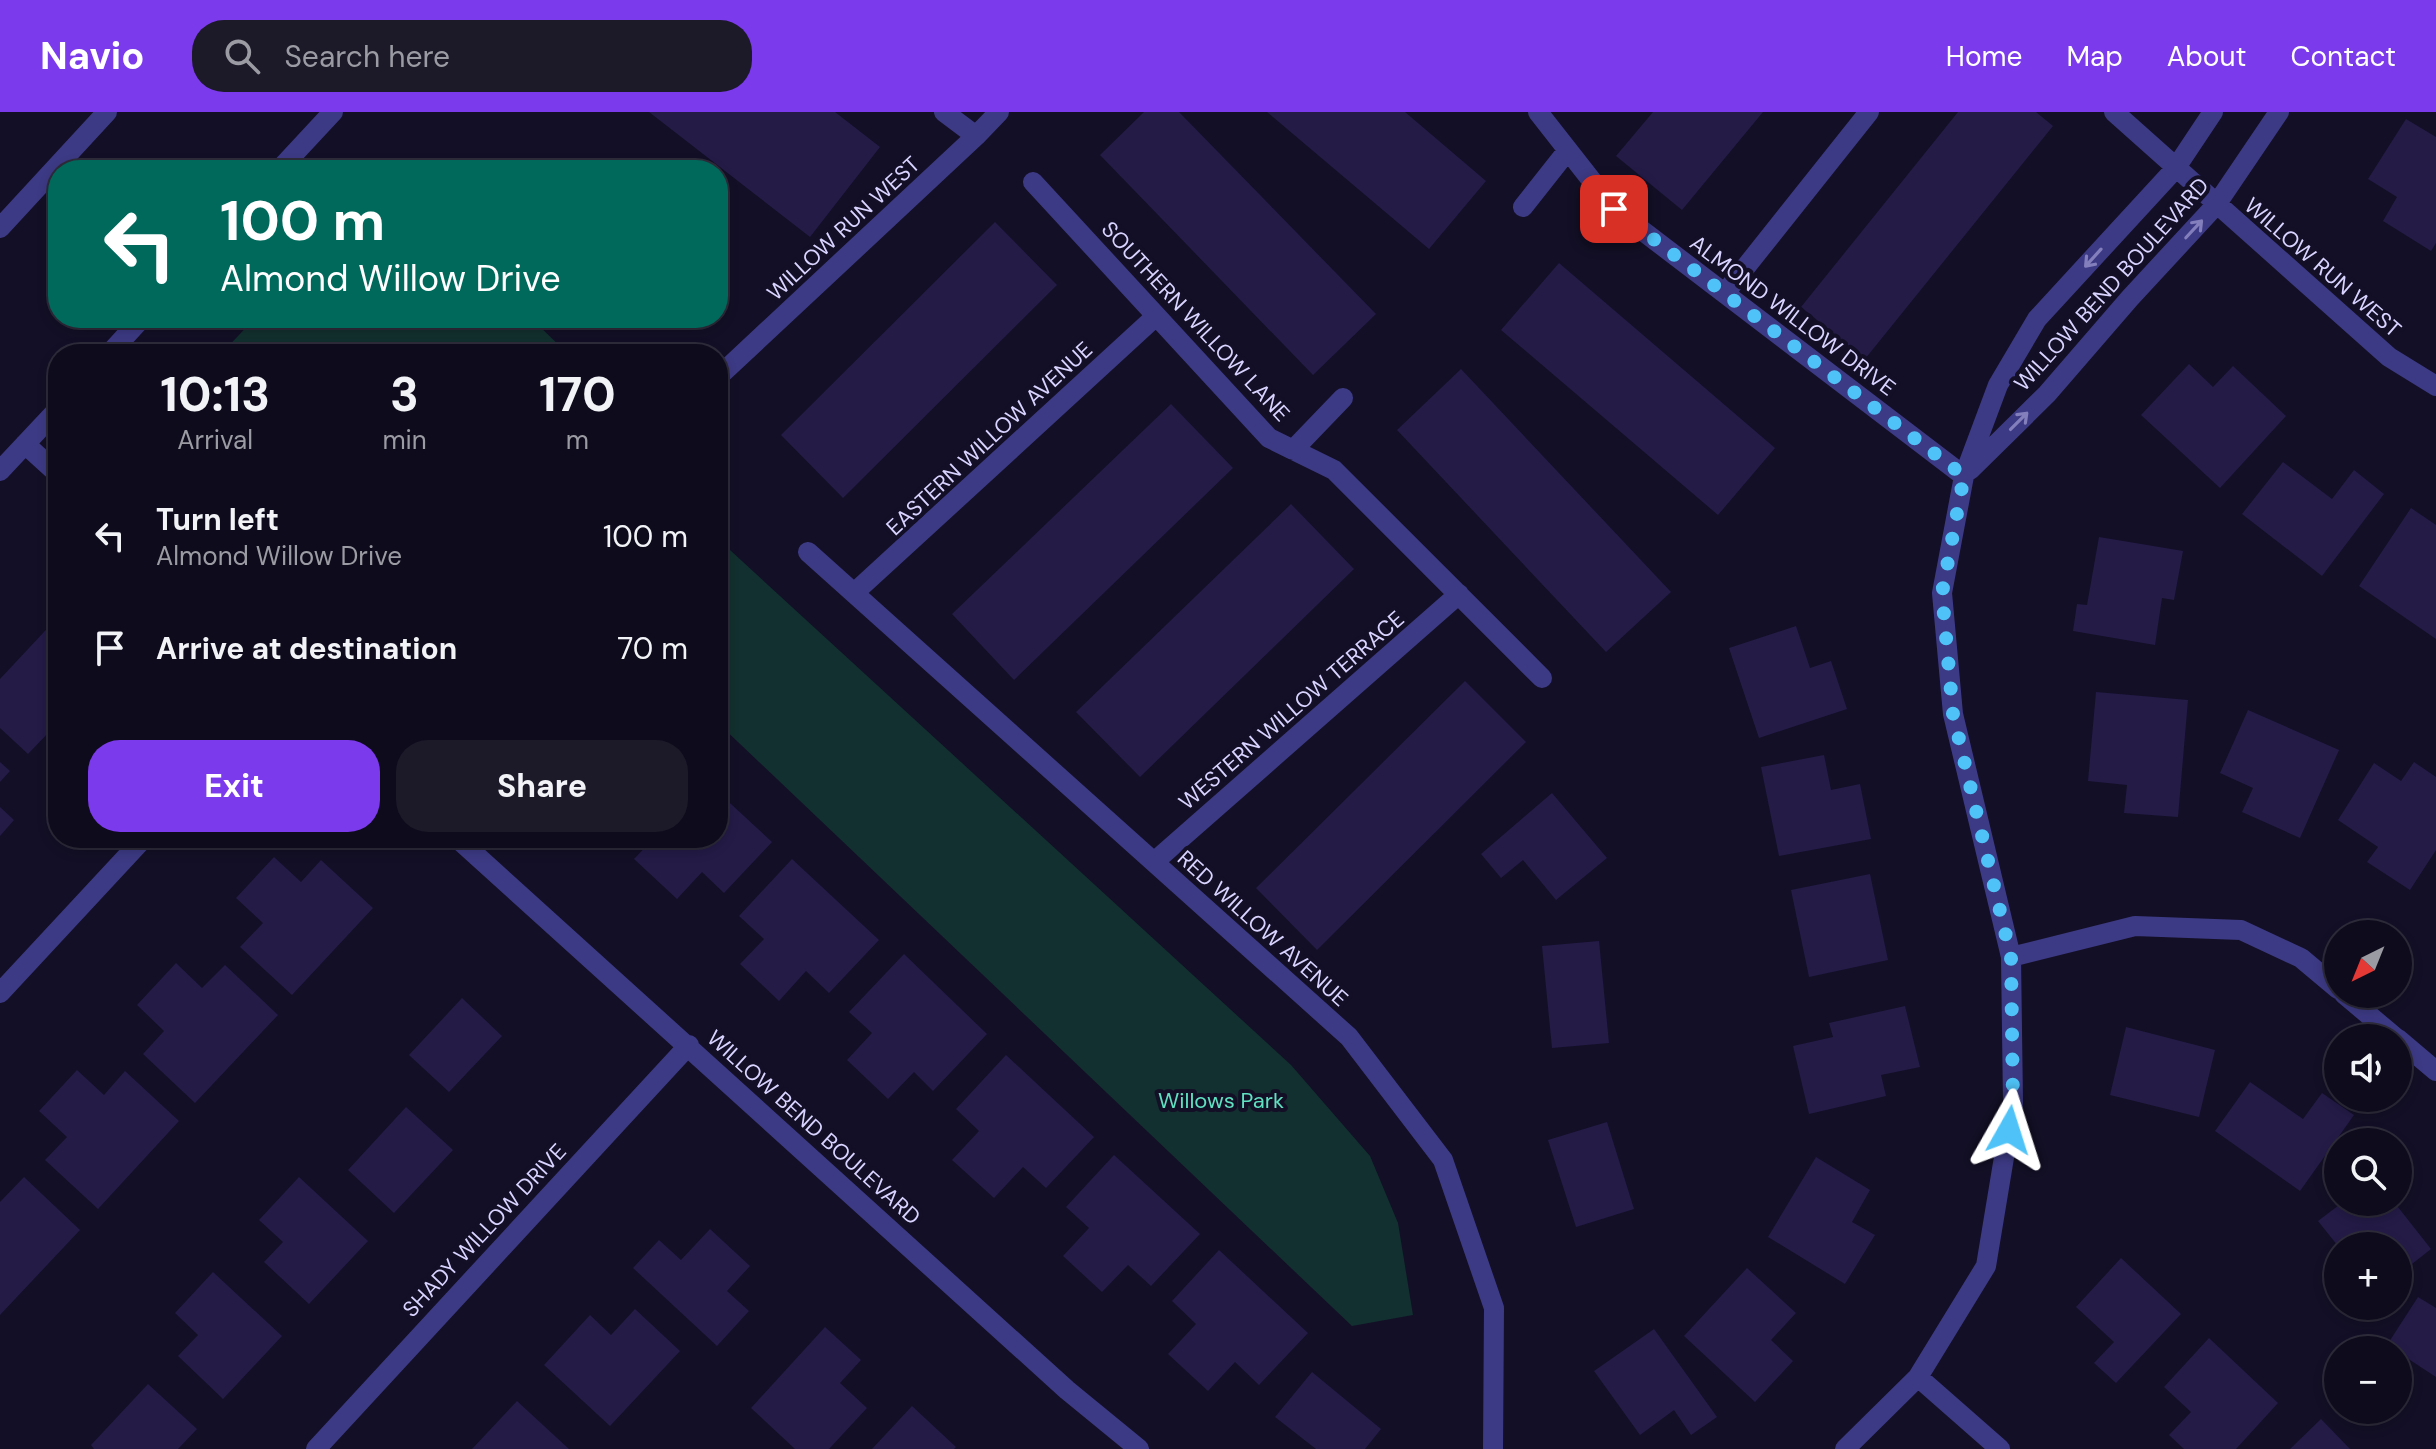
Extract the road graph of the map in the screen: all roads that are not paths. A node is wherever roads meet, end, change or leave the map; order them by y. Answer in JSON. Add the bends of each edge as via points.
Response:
{"nodes":[{"id":1,"x":107,"y":112,"type":"edge"},
{"id":2,"x":333,"y":112,"type":"edge"},
{"id":3,"x":944,"y":112,"type":"edge"},
{"id":4,"x":999,"y":112,"type":"edge"},
{"id":5,"x":1538,"y":112,"type":"edge"},
{"id":6,"x":1869,"y":112,"type":"edge"},
{"id":7,"x":2114,"y":112,"type":"edge"},
{"id":8,"x":2213,"y":112,"type":"edge"},
{"id":9,"x":2279,"y":112,"type":"edge"},
{"id":10,"x":976,"y":136,"type":"junction"},
{"id":11,"x":1568,"y":150,"type":"junction"},
{"id":12,"x":63,"y":160,"type":"edge"},
{"id":13,"x":288,"y":160,"type":"edge"},
{"id":14,"x":2175,"y":169,"type":"junction"},
{"id":15,"x":48,"y":176,"type":"edge"},
{"id":16,"x":1033,"y":182,"type":"dead end"},
{"id":17,"x":2216,"y":205,"type":"junction"},
{"id":18,"x":1523,"y":207,"type":"dead end"},
{"id":19,"x":0,"y":228,"type":"edge"},
{"id":20,"x":1725,"y":293,"type":"junction"},
{"id":21,"x":1155,"y":317,"type":"junction"},
{"id":22,"x":133,"y":328,"type":"edge"},
{"id":23,"x":118,"y":344,"type":"edge"},
{"id":24,"x":728,"y":368,"type":"edge"},
{"id":25,"x":2436,"y":386,"type":"edge"},
{"id":26,"x":1343,"y":398,"type":"dead end"},
{"id":27,"x":48,"y":420,"type":"edge"},
{"id":28,"x":25,"y":444,"type":"junction"},
{"id":29,"x":1293,"y":450,"type":"junction"},
{"id":30,"x":48,"y":465,"type":"edge"},
{"id":31,"x":0,"y":471,"type":"edge"},
{"id":32,"x":1964,"y":476,"type":"junction"},
{"id":33,"x":808,"y":552,"type":"dead end"},
{"id":34,"x":854,"y":593,"type":"junction"},
{"id":35,"x":1459,"y":594,"type":"junction"},
{"id":36,"x":1542,"y":678,"type":"dead end"},
{"id":37,"x":135,"y":848,"type":"edge"},
{"id":38,"x":468,"y":848,"type":"edge"},
{"id":39,"x":1154,"y":862,"type":"junction"},
{"id":40,"x":2011,"y":957,"type":"junction"},
{"id":41,"x":2324,"y":977,"type":"edge"},
{"id":42,"x":0,"y":993,"type":"edge"},
{"id":43,"x":2360,"y":1008,"type":"edge"},
{"id":44,"x":2379,"y":1024,"type":"edge"},
{"id":45,"x":689,"y":1045,"type":"junction"},
{"id":46,"x":2412,"y":1051,"type":"edge"},
{"id":47,"x":2436,"y":1071,"type":"edge"},
{"id":48,"x":1918,"y":1377,"type":"junction"},
{"id":49,"x":318,"y":1448,"type":"edge"},
{"id":50,"x":1139,"y":1449,"type":"edge"},
{"id":51,"x":1493,"y":1449,"type":"edge"},
{"id":52,"x":1845,"y":1449,"type":"edge"},
{"id":53,"x":2000,"y":1449,"type":"edge"}],
"edges":[{"from":1,"to":12,"type":"street"},
{"from":2,"to":13,"type":"street"},
{"from":3,"to":10,"type":"street"},
{"from":4,"to":10,"type":"street","name":"WILLOW RUN WEST"},
{"from":5,"to":11,"type":"street","name":"ALMOND WILLOW DRIVE"},
{"from":6,"to":20,"type":"street"},
{"from":7,"to":14,"type":"street","name":"WILLOW RUN WEST"},
{"from":8,"to":14,"type":"street","name":"WILLOW BEND BOULEVARD"},
{"from":9,"to":17,"type":"street","name":"WILLOW BEND BOULEVARD"},
{"from":10,"to":24,"type":"street","name":"WILLOW RUN WEST"},
{"from":11,"to":18,"type":"street"},
{"from":11,"to":20,"type":"street","name":"ALMOND WILLOW DRIVE","via":[[1614,209]]},
{"from":14,"to":17,"type":"street","name":"WILLOW RUN WEST"},
{"from":14,"to":32,"type":"street","name":"WILLOW BEND BOULEVARD","one_way":true,"via":[[2037,319],[1998,385]]},
{"from":15,"to":19,"type":"street"},
{"from":16,"to":21,"type":"street","name":"SOUTHERN WILLOW LANE"},
{"from":17,"to":25,"type":"street","name":"WILLOW RUN WEST","via":[[2389,357]]},
{"from":32,"to":17,"type":"street","name":"WILLOW BEND BOULEVARD","one_way":true,"via":[[2047,394]]},
{"from":20,"to":32,"type":"street","name":"ALMOND WILLOW DRIVE"},
{"from":21,"to":29,"type":"street","name":"SOUTHERN WILLOW LANE","via":[[1269,438]]},
{"from":21,"to":34,"type":"street","name":"EASTERN WILLOW AVENUE"},
{"from":22,"to":23,"type":"street"},
{"from":26,"to":29,"type":"street"},
{"from":27,"to":28,"type":"street"},
{"from":28,"to":30,"type":"street"},
{"from":28,"to":31,"type":"street"},
{"from":29,"to":35,"type":"street","name":"SOUTHERN WILLOW LANE","via":[[1334,470]]},
{"from":32,"to":40,"type":"street","name":"WILLOW BEND BOULEVARD","via":[[1942,593],[1953,714]]},
{"from":33,"to":34,"type":"street","name":"RED WILLOW AVENUE"},
{"from":34,"to":39,"type":"street","name":"RED WILLOW AVENUE"},
{"from":35,"to":36,"type":"street","name":"SOUTHERN WILLOW LANE"},
{"from":35,"to":39,"type":"street","name":"WESTERN WILLOW TERRACE"},
{"from":37,"to":42,"type":"street"},
{"from":38,"to":45,"type":"street","name":"WILLOW BEND BOULEVARD"},
{"from":39,"to":51,"type":"street","name":"RED WILLOW AVENUE","via":[[1349,1037],[1443,1160],[1494,1308]]},
{"from":40,"to":41,"type":"street","via":[[2135,926],[2241,930],[2301,958]]},
{"from":40,"to":48,"type":"street","name":"WILLOW BEND BOULEVARD","via":[[2013,1103],[1986,1266]]},
{"from":43,"to":44,"type":"street"},
{"from":45,"to":49,"type":"street","name":"SHADY WILLOW DRIVE"},
{"from":45,"to":50,"type":"street","name":"WILLOW BEND BOULEVARD","via":[[1067,1390]]},
{"from":46,"to":47,"type":"street"},
{"from":48,"to":52,"type":"street","name":"WILLOW BEND BOULEVARD"},
{"from":48,"to":53,"type":"street"}]}
